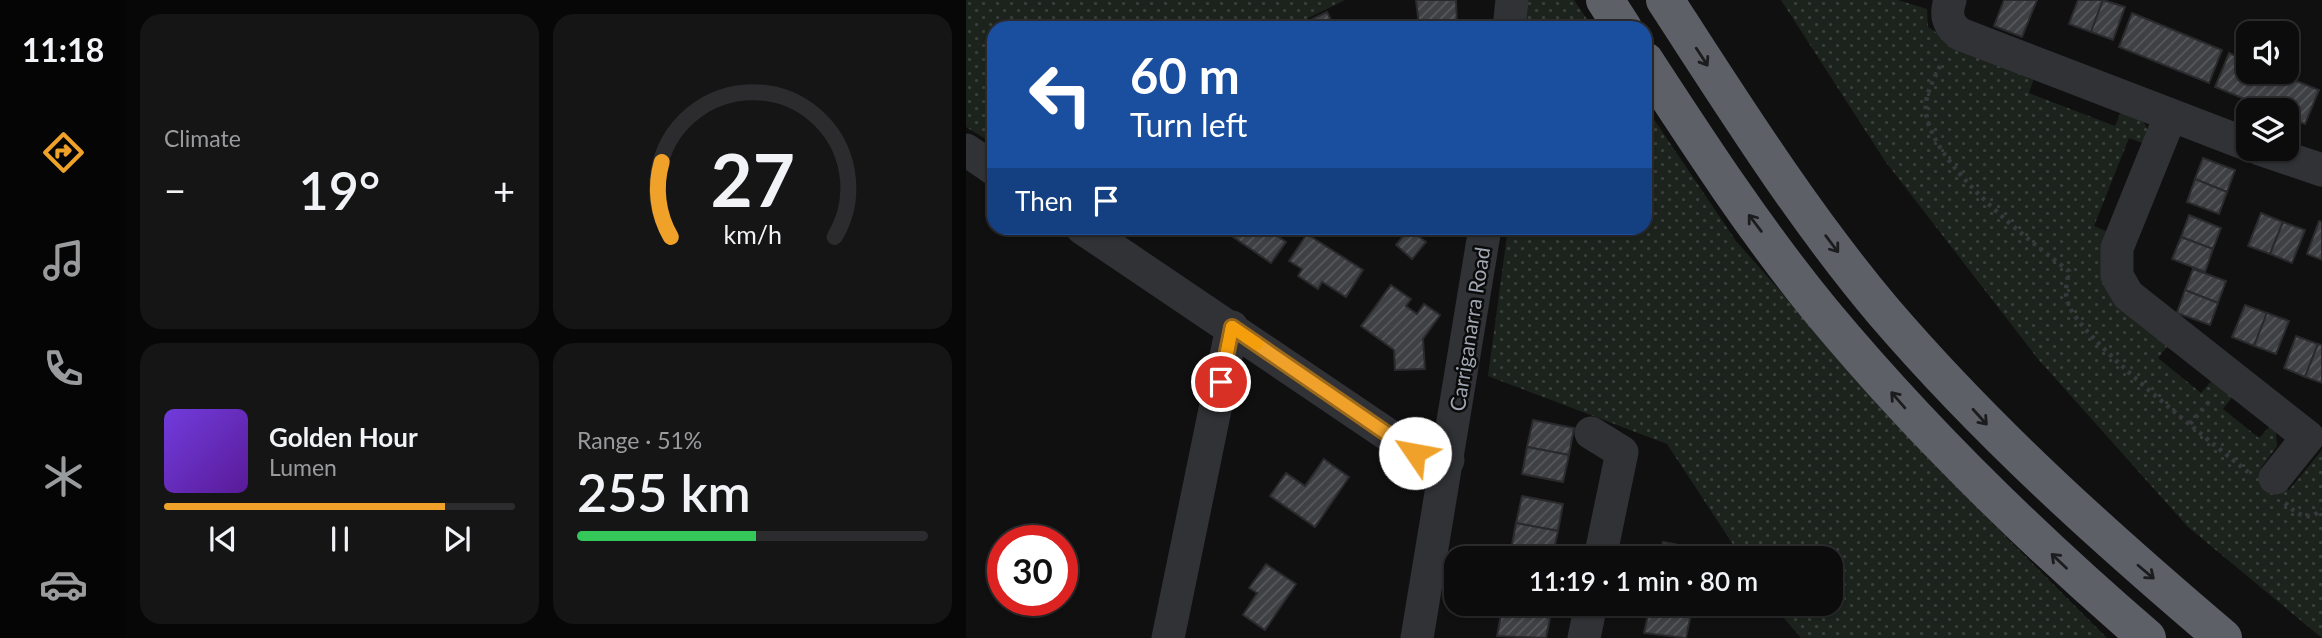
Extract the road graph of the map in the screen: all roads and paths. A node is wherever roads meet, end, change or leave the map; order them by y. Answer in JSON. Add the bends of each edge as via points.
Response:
{"nodes":[{"id":1,"x":1511,"y":0,"type":"edge"},
{"id":2,"x":1605,"y":0,"type":"edge"},
{"id":3,"x":1665,"y":0,"type":"edge"},
{"id":4,"x":1950,"y":0,"type":"edge"},
{"id":5,"x":1510,"y":21,"type":"edge"},
{"id":6,"x":1618,"y":21,"type":"edge"},
{"id":7,"x":1940,"y":66,"type":"dead end"},
{"id":8,"x":1652,"y":72,"type":"edge"},
{"id":9,"x":2170,"y":117,"type":"junction"},
{"id":10,"x":2236,"y":140,"type":"edge"},
{"id":11,"x":966,"y":150,"type":"edge"},
{"id":12,"x":2295,"y":161,"type":"edge"},
{"id":13,"x":987,"y":164,"type":"edge"},
{"id":14,"x":2322,"y":170,"type":"edge"},
{"id":15,"x":1093,"y":235,"type":"edge"},
{"id":16,"x":1484,"y":235,"type":"edge"},
{"id":17,"x":1232,"y":327,"type":"junction"},
{"id":18,"x":2214,"y":395,"type":"dead end"},
{"id":19,"x":2190,"y":424,"type":"junction"},
{"id":20,"x":1591,"y":433,"type":"dead end"},
{"id":21,"x":1448,"y":460,"type":"junction"},
{"id":22,"x":2268,"y":484,"type":"junction"},
{"id":23,"x":2322,"y":509,"type":"edge"},
{"id":24,"x":1602,"y":546,"type":"edge"},
{"id":25,"x":1589,"y":616,"type":"edge"},
{"id":26,"x":1168,"y":638,"type":"edge"},
{"id":27,"x":1417,"y":638,"type":"edge"},
{"id":28,"x":1584,"y":638,"type":"edge"},
{"id":29,"x":2147,"y":638,"type":"edge"},
{"id":30,"x":2223,"y":638,"type":"edge"}],
"edges":[{"from":1,"to":5,"type":"street"},
{"from":2,"to":6,"type":"highway"},
{"from":3,"to":30,"type":"highway","one_way":true,"via":[[1767,158],[1883,310],[1987,426],[2099,532]]},
{"from":4,"to":9,"type":"street","via":[[1949,23],[1960,34]]},
{"from":7,"to":19,"type":"path","via":[[1925,106],[1939,148],[2010,224],[2069,271],[2068,305],[2084,328]]},
{"from":29,"to":8,"type":"highway","one_way":true,"via":[[2066,568],[1916,421],[1821,311],[1740,204]]},
{"from":9,"to":10,"type":"street"},
{"from":9,"to":22,"type":"street","via":[[2117,248],[2117,276],[2128,295],[2308,437]]},
{"from":11,"to":13,"type":"street"},
{"from":12,"to":14,"type":"street"},
{"from":15,"to":17,"type":"street"},
{"from":16,"to":21,"type":"street","name":"Carriganarra Road"},
{"from":17,"to":21,"type":"street","via":[[1415,453]]},
{"from":17,"to":26,"type":"street"},
{"from":18,"to":19,"type":"path"},
{"from":19,"to":22,"type":"path"},
{"from":20,"to":24,"type":"street","via":[[1622,452]]},
{"from":21,"to":27,"type":"street","name":"Carriganarra Road"},
{"from":22,"to":23,"type":"path","via":[[2306,517]]},
{"from":25,"to":28,"type":"street"}]}
